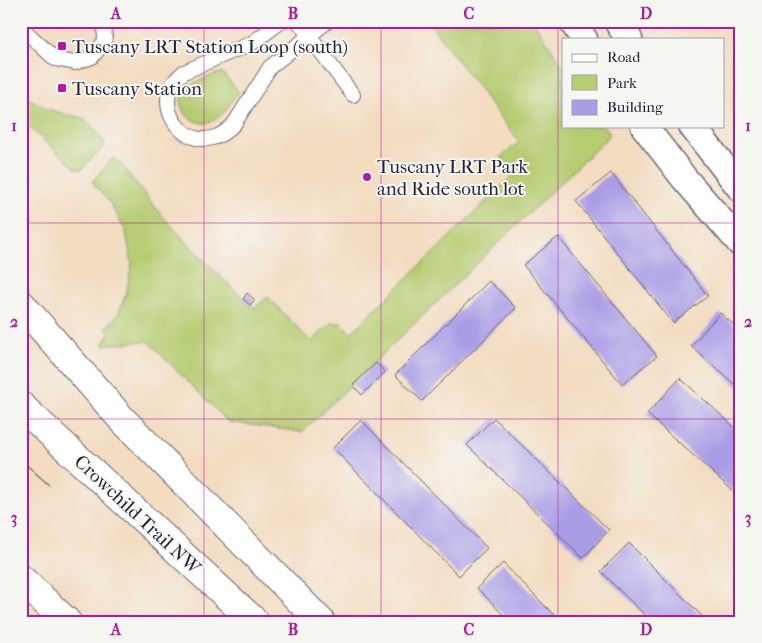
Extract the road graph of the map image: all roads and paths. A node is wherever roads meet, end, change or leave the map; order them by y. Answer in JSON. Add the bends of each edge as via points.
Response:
{"nodes":[{"id":1,"x":103,"y":21,"type":"edge"},
{"id":2,"x":282,"y":21,"type":"edge"},
{"id":3,"x":298,"y":21,"type":"edge"},
{"id":4,"x":328,"y":21,"type":"edge"},
{"id":5,"x":572,"y":21,"type":"edge"},
{"id":6,"x":617,"y":21,"type":"edge"},
{"id":7,"x":21,"y":27,"type":"edge"},
{"id":8,"x":308,"y":36,"type":"junction"},
{"id":9,"x":583,"y":38,"type":"edge"},
{"id":10,"x":628,"y":38,"type":"edge"},
{"id":11,"x":354,"y":95,"type":"dead end"},
{"id":12,"x":646,"y":128,"type":"edge"},
{"id":13,"x":694,"y":128,"type":"edge"},
{"id":14,"x":741,"y":189,"type":"edge"},
{"id":15,"x":741,"y":244,"type":"edge"},
{"id":16,"x":21,"y":304,"type":"edge"},
{"id":17,"x":21,"y":406,"type":"edge"},
{"id":18,"x":21,"y":579,"type":"edge"},
{"id":19,"x":67,"y":622,"type":"edge"},
{"id":20,"x":255,"y":622,"type":"edge"},
{"id":21,"x":320,"y":622,"type":"edge"}],
"edges":[{"from":1,"to":7,"type":"lane","via":[[106,42],[92,57],[75,63],[55,58]]},
{"from":2,"to":8,"type":"lane","via":[[252,43],[176,78],[170,88],[168,109],[178,128],[196,138],[206,139],[226,132],[270,67]]},
{"from":3,"to":8,"type":"lane"},
{"from":4,"to":8,"type":"lane"},
{"from":5,"to":9,"type":"street"},
{"from":6,"to":10,"type":"street"},
{"from":8,"to":11,"type":"lane"},
{"from":12,"to":15,"type":"street"},
{"from":13,"to":14,"type":"street"},
{"from":16,"to":21,"type":"highway","via":[[120,417]]},
{"from":17,"to":20,"type":"highway","name":"Crowchild Trail NW"},
{"from":18,"to":19,"type":"highway"}]}
